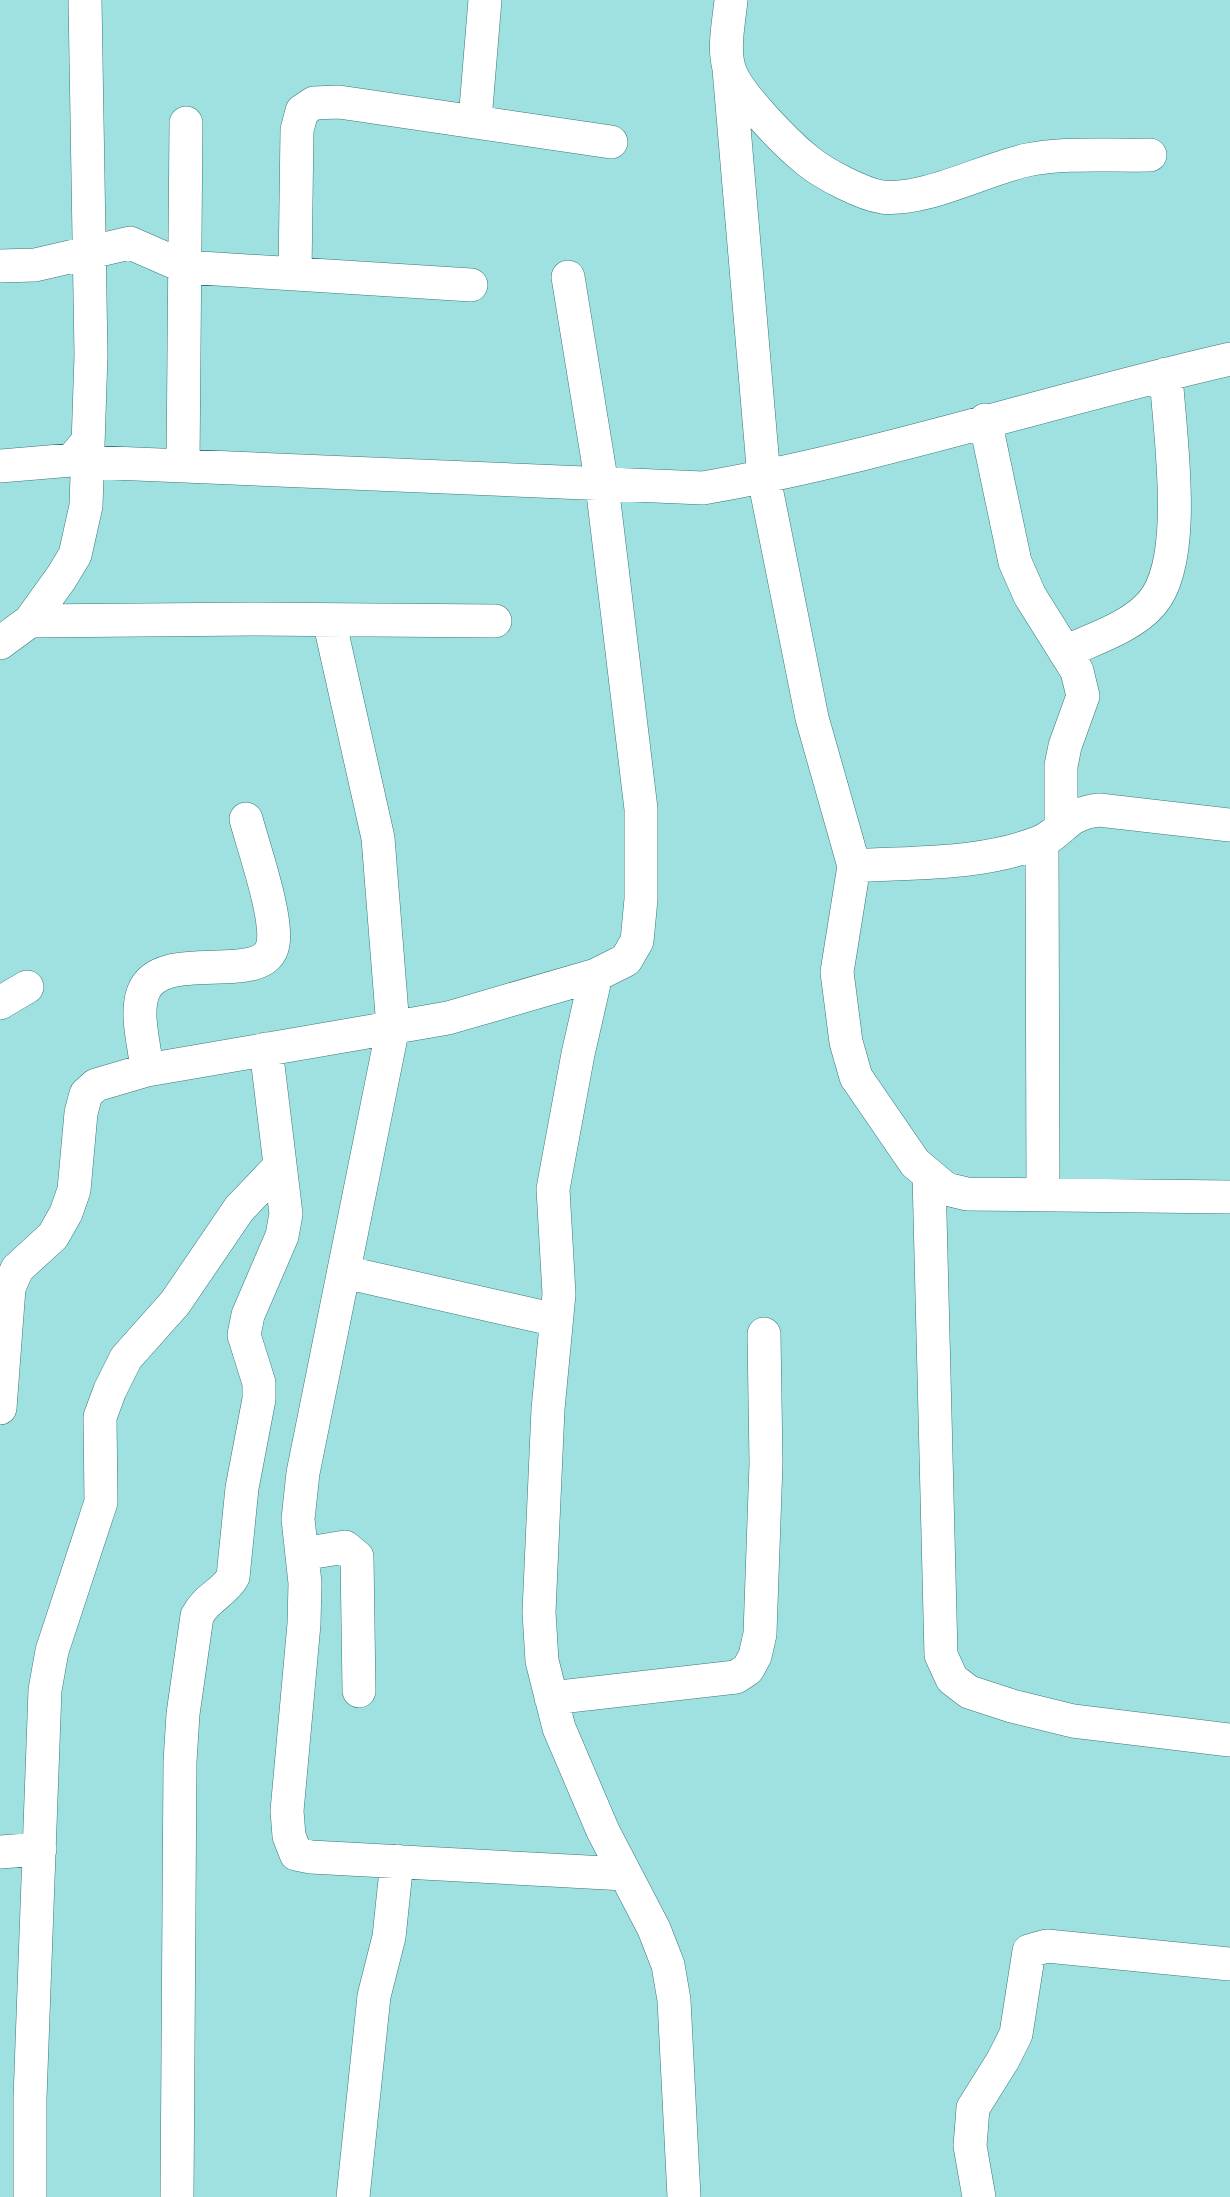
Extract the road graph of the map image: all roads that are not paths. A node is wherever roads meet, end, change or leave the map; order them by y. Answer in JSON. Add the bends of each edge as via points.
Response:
{"nodes":[{"id":1,"x":85,"y":0,"type":"edge"},
{"id":2,"x":485,"y":0,"type":"edge"},
{"id":3,"x":731,"y":0,"type":"edge"},
{"id":4,"x":729,"y":69,"type":"junction"},
{"id":5,"x":475,"y":120,"type":"junction"},
{"id":6,"x":186,"y":123,"type":"dead end"},
{"id":7,"x":611,"y":142,"type":"dead end"},
{"id":8,"x":1150,"y":155,"type":"dead end"},
{"id":9,"x":88,"y":253,"type":"junction"},
{"id":10,"x":0,"y":266,"type":"edge"},
{"id":11,"x":185,"y":267,"type":"junction"},
{"id":12,"x":295,"y":274,"type":"junction"},
{"id":13,"x":568,"y":277,"type":"dead end"},
{"id":14,"x":471,"y":285,"type":"dead end"},
{"id":15,"x":1230,"y":359,"type":"edge"},
{"id":16,"x":1166,"y":374,"type":"junction"},
{"id":17,"x":985,"y":420,"type":"junction"},
{"id":18,"x":88,"y":462,"type":"junction"},
{"id":19,"x":0,"y":466,"type":"edge"},
{"id":20,"x":183,"y":466,"type":"junction"},
{"id":21,"x":764,"y":478,"type":"junction"},
{"id":22,"x":602,"y":484,"type":"junction"},
{"id":23,"x":329,"y":620,"type":"junction"},
{"id":24,"x":30,"y":621,"type":"junction"},
{"id":25,"x":495,"y":621,"type":"dead end"},
{"id":26,"x":0,"y":643,"type":"edge"},
{"id":27,"x":1065,"y":652,"type":"junction"},
{"id":28,"x":246,"y":819,"type":"dead end"},
{"id":29,"x":1230,"y":825,"type":"edge"},
{"id":30,"x":1051,"y":834,"type":"junction"},
{"id":31,"x":854,"y":866,"type":"junction"},
{"id":32,"x":596,"y":975,"type":"junction"},
{"id":33,"x":393,"y":1027,"type":"junction"},
{"id":34,"x":266,"y":1049,"type":"junction"},
{"id":35,"x":147,"y":1070,"type":"junction"},
{"id":36,"x":279,"y":1167,"type":"junction"},
{"id":37,"x":929,"y":1175,"type":"junction"},
{"id":38,"x":1043,"y":1195,"type":"junction"},
{"id":39,"x":1230,"y":1197,"type":"edge"},
{"id":40,"x":344,"y":1272,"type":"junction"},
{"id":41,"x":556,"y":1320,"type":"junction"},
{"id":42,"x":764,"y":1334,"type":"dead end"},
{"id":43,"x":0,"y":1408,"type":"edge"},
{"id":44,"x":302,"y":1554,"type":"junction"},
{"id":45,"x":359,"y":1691,"type":"dead end"},
{"id":46,"x":551,"y":1698,"type":"junction"},
{"id":47,"x":1230,"y":1740,"type":"edge"},
{"id":48,"x":40,"y":1850,"type":"junction"},
{"id":49,"x":0,"y":1852,"type":"edge"},
{"id":50,"x":397,"y":1861,"type":"junction"},
{"id":51,"x":625,"y":1874,"type":"junction"},
{"id":52,"x":1230,"y":1964,"type":"edge"},
{"id":53,"x":30,"y":2197,"type":"edge"},
{"id":54,"x":177,"y":2197,"type":"edge"},
{"id":55,"x":353,"y":2197,"type":"edge"},
{"id":56,"x":684,"y":2197,"type":"edge"},
{"id":57,"x":979,"y":2197,"type":"edge"}],
"edges":[{"from":1,"to":9,"type":"street"},
{"from":2,"to":5,"type":"street"},
{"from":3,"to":4,"type":"street","via":[[726,44]]},
{"from":4,"to":8,"type":"street","via":[[744,95],[809,162],[863,191],[883,197],[908,195],[1025,160]]},
{"from":4,"to":21,"type":"street"},
{"from":5,"to":7,"type":"street"},
{"from":5,"to":12,"type":"street","via":[[339,102],[314,103],[302,111],[297,129]]},
{"from":6,"to":11,"type":"street"},
{"from":9,"to":10,"type":"street","via":[[34,265]]},
{"from":9,"to":11,"type":"street","via":[[130,243]]},
{"from":9,"to":18,"type":"street"},
{"from":11,"to":12,"type":"street"},
{"from":11,"to":20,"type":"street"},
{"from":12,"to":14,"type":"street"},
{"from":13,"to":22,"type":"street"},
{"from":15,"to":16,"type":"street"},
{"from":16,"to":17,"type":"street"},
{"from":16,"to":27,"type":"street","via":[[1175,521],[1165,581],[1152,603],[1129,622]]},
{"from":17,"to":21,"type":"street"},
{"from":17,"to":27,"type":"street","via":[[1015,562],[1030,596]]},
{"from":18,"to":19,"type":"street","via":[[83,447],[72,460]]},
{"from":18,"to":20,"type":"street"},
{"from":18,"to":24,"type":"street","via":[[86,506],[75,555]]},
{"from":20,"to":22,"type":"street"},
{"from":21,"to":22,"type":"street","via":[[703,488]]},
{"from":21,"to":31,"type":"street","via":[[812,718]]},
{"from":22,"to":32,"type":"street","via":[[641,809],[642,899],[637,941],[626,960]]},
{"from":23,"to":24,"type":"street"},
{"from":23,"to":25,"type":"street"},
{"from":23,"to":33,"type":"street","via":[[378,838]]},
{"from":24,"to":26,"type":"street"},
{"from":27,"to":30,"type":"street","via":[[1077,671],[1083,696],[1065,746]]},
{"from":28,"to":35,"type":"street","via":[[272,921],[273,944],[268,956],[255,964],[166,972],[150,979],[142,994],[141,1012]]},
{"from":29,"to":30,"type":"street","via":[[1099,810],[1079,812]]},
{"from":30,"to":31,"type":"street","via":[[981,858]]},
{"from":30,"to":38,"type":"street"},
{"from":31,"to":37,"type":"street","via":[[837,972],[846,1042],[855,1077],[915,1163]]},
{"from":32,"to":33,"type":"street","via":[[448,1018]]},
{"from":32,"to":41,"type":"street","via":[[554,1189],[559,1294]]},
{"from":33,"to":34,"type":"street"},
{"from":33,"to":40,"type":"street"},
{"from":34,"to":35,"type":"street"},
{"from":34,"to":36,"type":"street"},
{"from":35,"to":43,"type":"street","via":[[96,1085],[86,1094],[74,1190],[66,1212],[53,1236],[17,1269],[9,1288]]},
{"from":36,"to":48,"type":"street","via":[[238,1209],[176,1303],[126,1358],[100,1417],[101,1502],[52,1651],[45,1690]]},
{"from":36,"to":54,"type":"street","via":[[286,1214],[282,1236],[248,1315],[244,1335],[260,1399],[242,1488],[235,1565],[229,1585],[203,1604],[197,1616],[183,1714]]},
{"from":37,"to":38,"type":"street","via":[[946,1189],[967,1194]]},
{"from":37,"to":47,"type":"street","via":[[940,1655],[952,1679],[969,1692],[1073,1721]]},
{"from":38,"to":39,"type":"street"},
{"from":40,"to":41,"type":"street"},
{"from":40,"to":44,"type":"street","via":[[303,1473],[298,1519]]},
{"from":41,"to":46,"type":"street","via":[[539,1612],[542,1661]]},
{"from":42,"to":46,"type":"street","via":[[766,1463],[760,1634],[748,1669],[736,1677],[710,1681]]},
{"from":44,"to":45,"type":"street","via":[[345,1547],[357,1557]]},
{"from":44,"to":50,"type":"street","via":[[304,1624],[287,1811],[289,1836],[296,1854]]},
{"from":46,"to":51,"type":"street","via":[[559,1728]]},
{"from":48,"to":49,"type":"street"},
{"from":48,"to":53,"type":"street"},
{"from":50,"to":51,"type":"street"},
{"from":50,"to":55,"type":"street","via":[[389,1936],[374,1996]]},
{"from":51,"to":56,"type":"street","via":[[668,1965],[674,2000]]},
{"from":52,"to":57,"type":"street","via":[[1047,1946],[1029,1951],[1016,2034],[973,2108],[970,2146]]}]}
